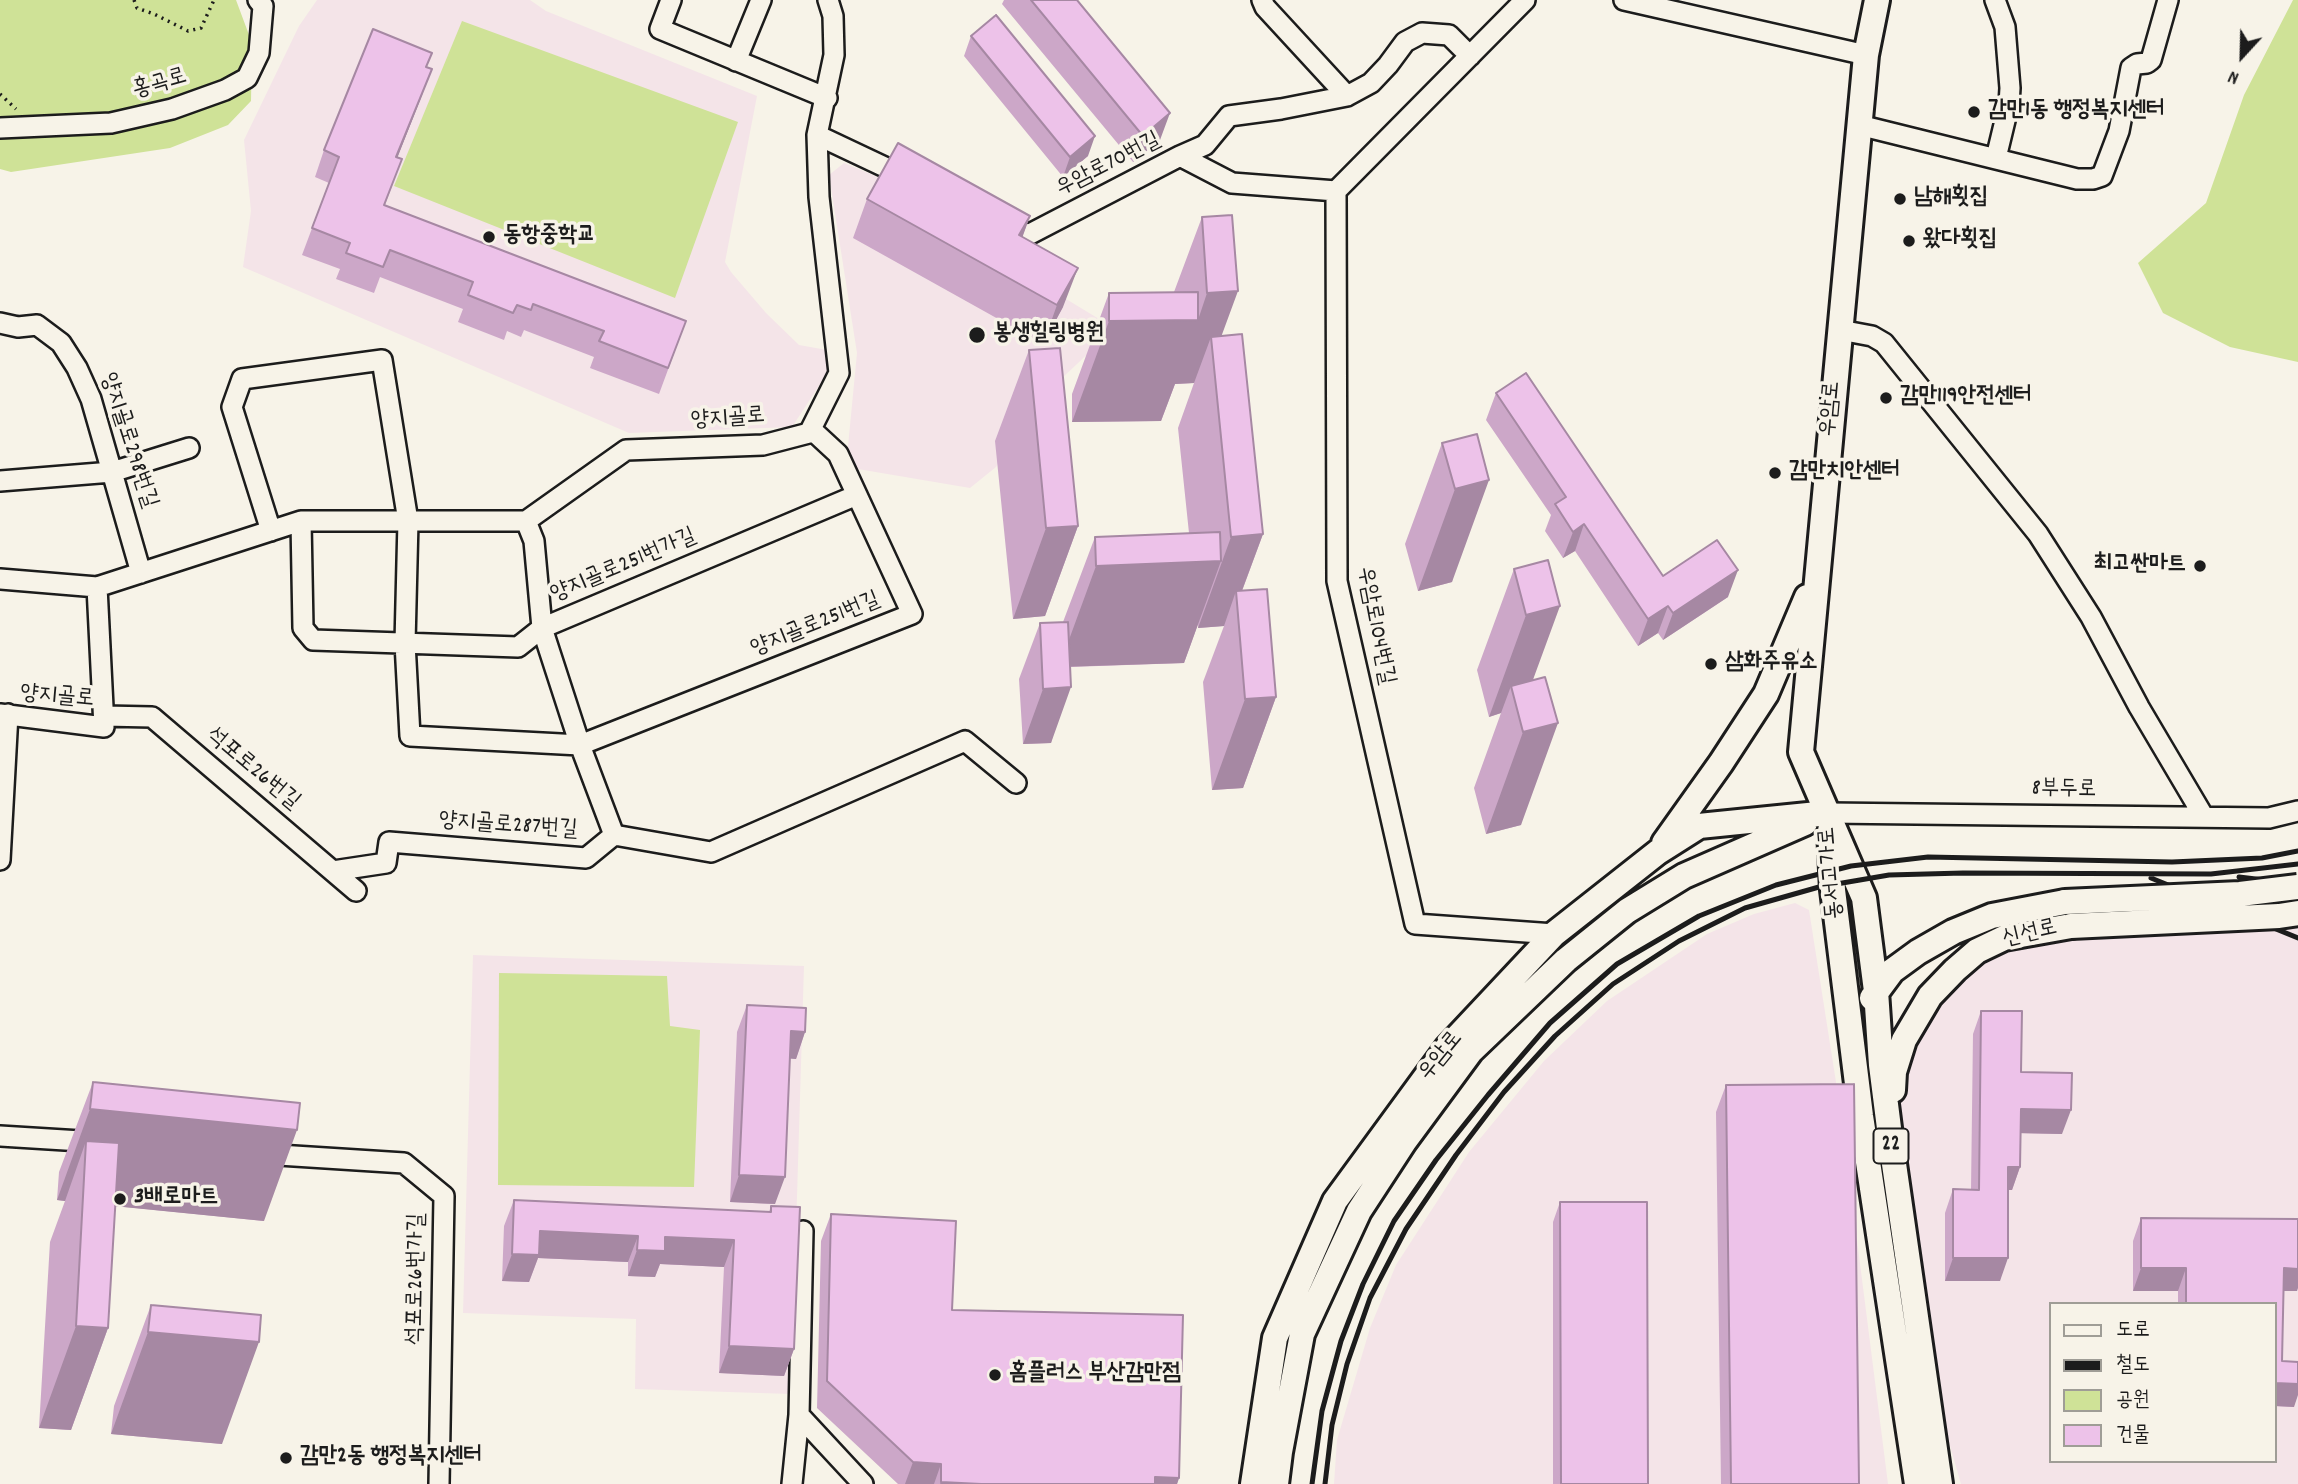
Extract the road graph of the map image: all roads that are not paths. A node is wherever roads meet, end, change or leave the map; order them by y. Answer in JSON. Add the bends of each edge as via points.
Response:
{"nodes":[{"id":1,"x":258,"y":0,"type":"edge"},
{"id":2,"x":671,"y":0,"type":"edge"},
{"id":3,"x":761,"y":0,"type":"edge"},
{"id":4,"x":828,"y":0,"type":"edge"},
{"id":5,"x":1262,"y":0,"type":"edge"},
{"id":6,"x":1525,"y":0,"type":"edge"},
{"id":7,"x":1624,"y":0,"type":"edge"},
{"id":8,"x":1877,"y":0,"type":"edge"},
{"id":9,"x":1995,"y":0,"type":"edge"},
{"id":10,"x":2168,"y":0,"type":"edge"},
{"id":11,"x":1866,"y":55,"type":"junction"},
{"id":12,"x":1469,"y":56,"type":"junction"},
{"id":13,"x":736,"y":61,"type":"junction"},
{"id":14,"x":1347,"y":96,"type":"junction"},
{"id":15,"x":827,"y":98,"type":"junction"},
{"id":16,"x":1859,"y":125,"type":"junction"},
{"id":17,"x":0,"y":128,"type":"edge"},
{"id":18,"x":817,"y":135,"type":"junction"},
{"id":19,"x":1180,"y":156,"type":"junction"},
{"id":20,"x":1996,"y":158,"type":"junction"},
{"id":21,"x":929,"y":188,"type":"edge"},
{"id":22,"x":1336,"y":191,"type":"junction"},
{"id":23,"x":991,"y":218,"type":"edge"},
{"id":24,"x":0,"y":323,"type":"edge"},
{"id":25,"x":1840,"y":330,"type":"junction"},
{"id":26,"x":811,"y":429,"type":"junction"},
{"id":27,"x":189,"y":448,"type":"dead end"},
{"id":28,"x":112,"y":472,"type":"junction"},
{"id":29,"x":0,"y":481,"type":"edge"},
{"id":30,"x":858,"y":495,"type":"junction"},
{"id":31,"x":301,"y":522,"type":"junction"},
{"id":32,"x":408,"y":522,"type":"junction"},
{"id":33,"x":526,"y":522,"type":"junction"},
{"id":34,"x":271,"y":531,"type":"junction"},
{"id":35,"x":141,"y":573,"type":"junction"},
{"id":36,"x":1816,"y":578,"type":"junction"},
{"id":37,"x":0,"y":579,"type":"edge"},
{"id":38,"x":97,"y":587,"type":"junction"},
{"id":39,"x":542,"y":628,"type":"junction"},
{"id":40,"x":405,"y":643,"type":"junction"},
{"id":41,"x":4,"y":714,"type":"edge"},
{"id":42,"x":104,"y":716,"type":"junction"},
{"id":43,"x":580,"y":746,"type":"junction"},
{"id":44,"x":1016,"y":783,"type":"dead end"},
{"id":45,"x":2298,"y":811,"type":"edge"},
{"id":46,"x":1828,"y":813,"type":"junction"},
{"id":47,"x":2204,"y":817,"type":"junction"},
{"id":48,"x":614,"y":835,"type":"junction"},
{"id":49,"x":1658,"y":852,"type":"junction"},
{"id":50,"x":0,"y":860,"type":"edge"},
{"id":51,"x":332,"y":870,"type":"junction"},
{"id":52,"x":2298,"y":887,"type":"edge"},
{"id":53,"x":356,"y":891,"type":"dead end"},
{"id":54,"x":2298,"y":913,"type":"edge"},
{"id":55,"x":2068,"y":914,"type":"junction"},
{"id":56,"x":1554,"y":934,"type":"junction"},
{"id":57,"x":1876,"y":991,"type":"junction"},
{"id":58,"x":1852,"y":1039,"type":"junction"},
{"id":59,"x":0,"y":1136,"type":"edge"},
{"id":60,"x":1890,"y":1136,"type":"junction"},
{"id":61,"x":111,"y":1143,"type":"edge"},
{"id":62,"x":251,"y":1153,"type":"edge"},
{"id":63,"x":803,"y":1231,"type":"edge"},
{"id":64,"x":799,"y":1415,"type":"junction"},
{"id":65,"x":1258,"y":1483,"type":"edge"},
{"id":66,"x":439,"y":1484,"type":"edge"},
{"id":67,"x":792,"y":1484,"type":"edge"},
{"id":68,"x":863,"y":1484,"type":"edge"},
{"id":69,"x":1917,"y":1484,"type":"edge"},
{"id":70,"x":1940,"y":1484,"type":"edge"}],
"edges":[{"from":1,"to":17,"type":"street","name":"홍곡로","via":[[263,6],[259,53],[247,78],[225,90],[172,109],[111,123]]},
{"from":2,"to":13,"type":"street","via":[[660,29]]},
{"from":3,"to":13,"type":"street"},
{"from":4,"to":15,"type":"street","via":[[834,54]]},
{"from":5,"to":14,"type":"street"},
{"from":6,"to":12,"type":"street"},
{"from":7,"to":11,"type":"street"},
{"from":8,"to":11,"type":"main road","name":"우암로"},
{"from":9,"to":20,"type":"street","via":[[2005,27],[2010,88]]},
{"from":10,"to":20,"type":"street","via":[[2151,60],[2131,68],[2119,131],[2102,176],[2077,179]]},
{"from":11,"to":16,"type":"main road","name":"우암로"},
{"from":12,"to":14,"type":"street","via":[[1449,35],[1422,33],[1405,42],[1371,83]]},
{"from":12,"to":22,"type":"street"},
{"from":13,"to":15,"type":"street"},
{"from":14,"to":19,"type":"street","via":[[1229,116],[1205,145]]},
{"from":15,"to":18,"type":"street"},
{"from":16,"to":20,"type":"street"},
{"from":16,"to":25,"type":"main road","name":"우암로"},
{"from":18,"to":21,"type":"street"},
{"from":18,"to":26,"type":"street","via":[[819,197],[839,373]]},
{"from":19,"to":22,"type":"street","name":"우암로70번길","via":[[1232,183]]},
{"from":19,"to":23,"type":"street","name":"우암로70번길","via":[[1028,235]]},
{"from":22,"to":56,"type":"street","name":"우암로104번길","via":[[1336,582],[1415,924]]},
{"from":24,"to":28,"type":"street","name":"양지골로298번길","via":[[37,325],[61,343],[91,399]]},
{"from":25,"to":36,"type":"main road","name":"우암로"},
{"from":25,"to":47,"type":"street","via":[[1884,342],[2038,534],[2091,617]]},
{"from":26,"to":30,"type":"street","name":"양지골로251번길","via":[[838,454]]},
{"from":26,"to":33,"type":"street","name":"양지골로","via":[[764,445],[625,450]]},
{"from":27,"to":28,"type":"street"},
{"from":28,"to":29,"type":"street"},
{"from":28,"to":35,"type":"street","name":"양지골로298번길"},
{"from":30,"to":39,"type":"street","name":"양지골로251번가길"},
{"from":30,"to":43,"type":"street","name":"양지골로251번길","via":[[912,614]]},
{"from":31,"to":32,"type":"street"},
{"from":31,"to":34,"type":"street"},
{"from":31,"to":40,"type":"street","name":"양지골로251번가길","via":[[303,628],[313,640]]},
{"from":32,"to":33,"type":"street"},
{"from":32,"to":34,"type":"street","via":[[382,360],[242,379],[232,407]]},
{"from":32,"to":40,"type":"street"},
{"from":33,"to":39,"type":"street","via":[[534,541]]},
{"from":34,"to":35,"type":"street"},
{"from":35,"to":38,"type":"street"},
{"from":36,"to":46,"type":"main road","name":"우암로","via":[[1801,752]]},
{"from":36,"to":49,"type":"main road","via":[[1766,694]]},
{"from":37,"to":38,"type":"street"},
{"from":38,"to":42,"type":"street","name":"양지골로"},
{"from":39,"to":40,"type":"street","name":"양지골로251번가길","via":[[518,647]]},
{"from":39,"to":43,"type":"street"},
{"from":40,"to":43,"type":"street","name":"양지골로251번길","via":[[410,736]]},
{"from":41,"to":42,"type":"street","name":"양지골로","via":[[104,727]]},
{"from":41,"to":50,"type":"street","name":"양지골로"},
{"from":42,"to":51,"type":"street","name":"석포로26번길","via":[[152,718]]},
{"from":43,"to":48,"type":"street"},
{"from":44,"to":48,"type":"street","via":[[965,741],[711,852]]},
{"from":45,"to":47,"type":"street","name":"8부두로","via":[[2269,818]]},
{"from":46,"to":47,"type":"street","name":"8부두로"},
{"from":46,"to":49,"type":"main road","name":"우암로","via":[[1699,826]]},
{"from":46,"to":57,"type":"main road","name":"동서고가로","number":"22","via":[[1864,898]]},
{"from":46,"to":58,"type":"main road","name":"동서고가로","number":"22"},
{"from":46,"to":65,"type":"main road","name":"우암로","via":[[1684,876],[1627,911],[1566,960],[1471,1051],[1359,1211],[1302,1334],[1280,1452]]},
{"from":48,"to":51,"type":"street","name":"양지골로287번길","via":[[586,858],[389,842],[386,863]]},
{"from":49,"to":56,"type":"main road","name":"우암로"},
{"from":51,"to":53,"type":"street","name":"석포로26번길"},
{"from":52,"to":55,"type":"main road","name":"신선로","bridge":true},
{"from":54,"to":55,"type":"main road","name":"신선로","bridge":true},
{"from":55,"to":57,"type":"main road","name":"신선로","via":[[1992,916],[1918,951]]},
{"from":55,"to":60,"type":"main road","name":"신선로","via":[[1978,951],[1930,996],[1904,1040],[1894,1072]]},
{"from":56,"to":65,"type":"main road","name":"우암로","via":[[1447,1048],[1335,1201],[1275,1338]]},
{"from":57,"to":58,"type":"main road","name":"신선로"},
{"from":57,"to":60,"type":"main road","name":"동서고가로","number":"22"},
{"from":58,"to":69,"type":"main road","name":"동서고가로","number":"22"},
{"from":59,"to":61,"type":"street"},
{"from":60,"to":70,"type":"main road","name":"동서고가로","number":"22"},
{"from":62,"to":66,"type":"street","name":"석포로26번가길","via":[[404,1163],[444,1196]]},
{"from":63,"to":64,"type":"street"},
{"from":64,"to":67,"type":"street"},
{"from":64,"to":68,"type":"street"}]}
